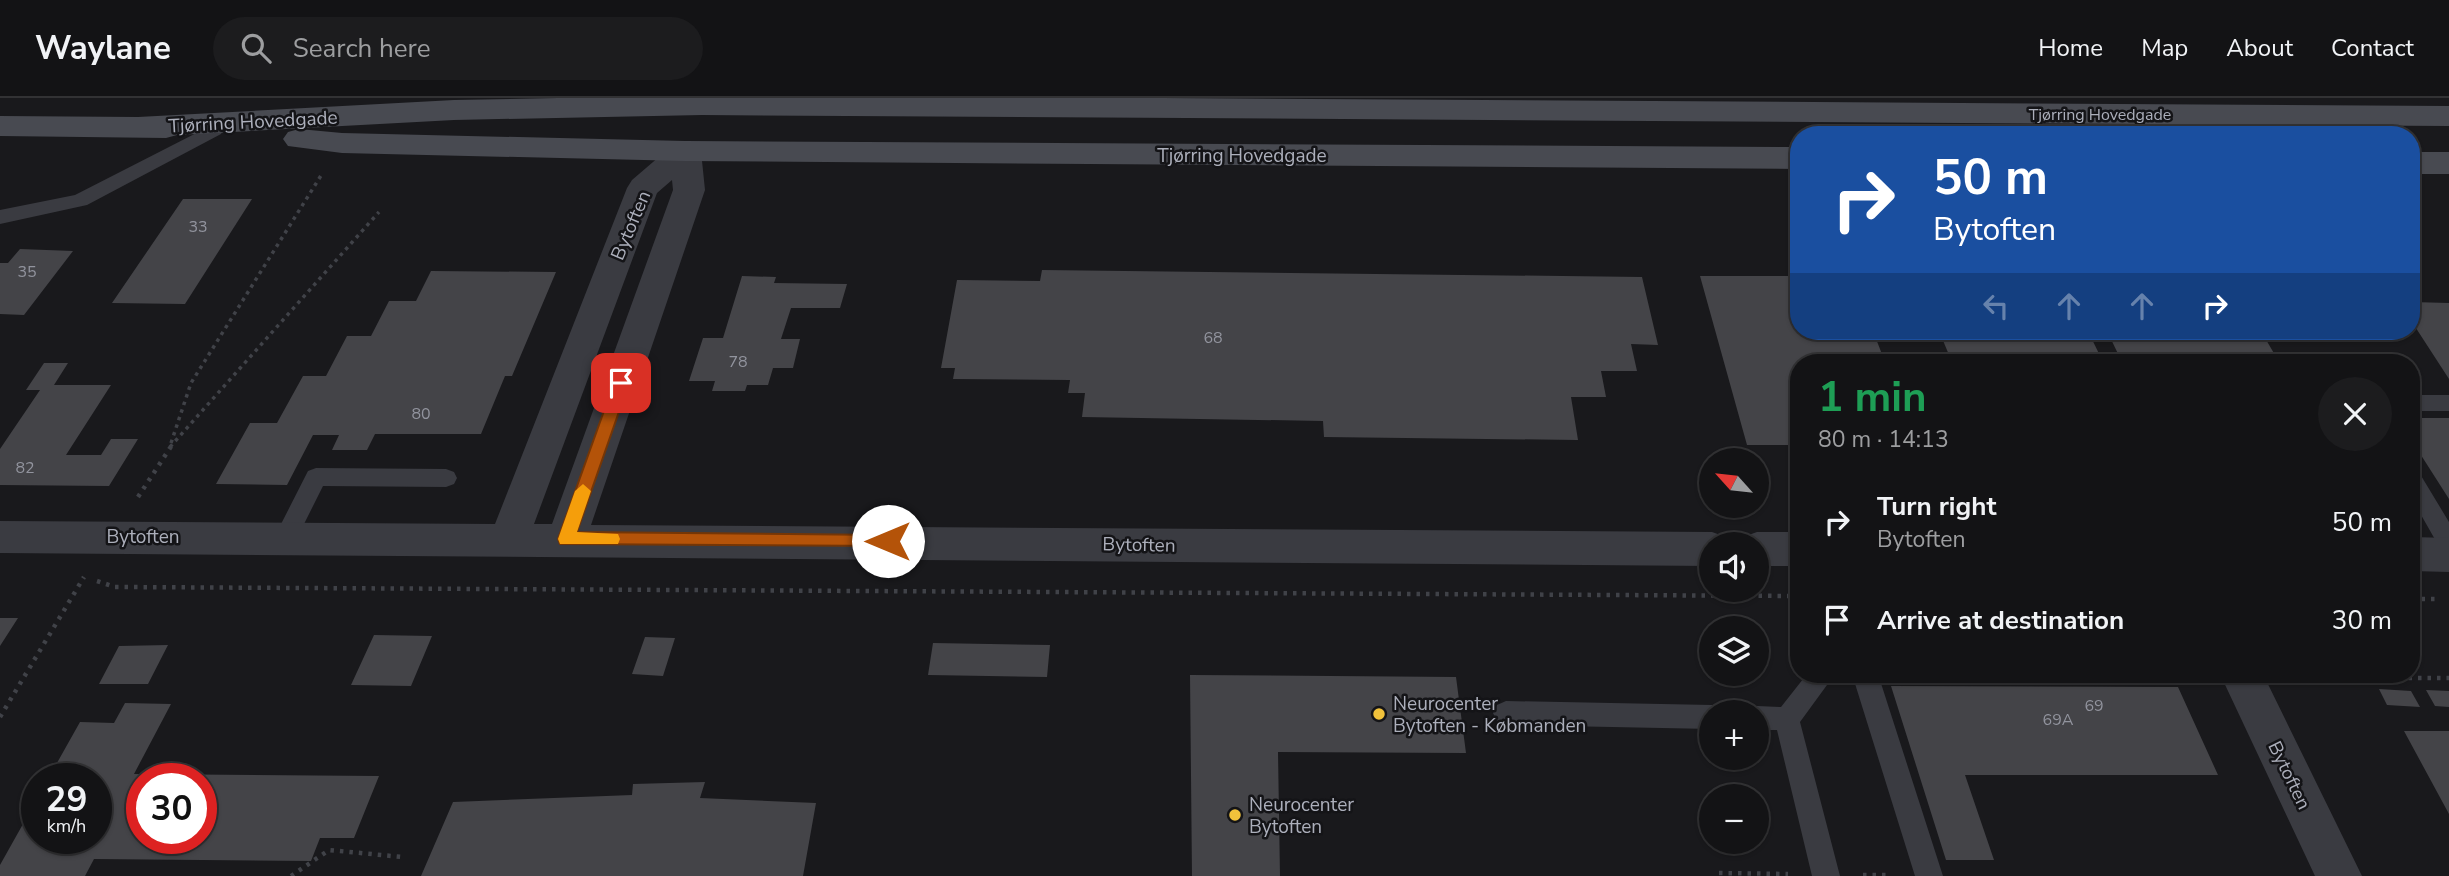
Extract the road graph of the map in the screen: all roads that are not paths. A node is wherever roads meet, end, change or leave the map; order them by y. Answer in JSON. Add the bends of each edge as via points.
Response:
{"nodes":[{"id":1,"x":703,"y":102,"type":"edge"},
{"id":2,"x":2449,"y":116,"type":"edge"},
{"id":3,"x":0,"y":126,"type":"edge"},
{"id":4,"x":140,"y":127,"type":"junction"},
{"id":5,"x":214,"y":130,"type":"junction"},
{"id":6,"x":685,"y":151,"type":"junction"},
{"id":7,"x":1790,"y":158,"type":"edge"},
{"id":8,"x":2420,"y":163,"type":"edge"},
{"id":9,"x":2449,"y":163,"type":"edge"},
{"id":10,"x":0,"y":217,"type":"edge"},
{"id":11,"x":2420,"y":403,"type":"edge"},
{"id":12,"x":2449,"y":403,"type":"edge"},
{"id":13,"x":446,"y":478,"type":"dead end"},
{"id":14,"x":2420,"y":494,"type":"edge"},
{"id":15,"x":0,"y":537,"type":"edge"},
{"id":16,"x":286,"y":537,"type":"junction"},
{"id":17,"x":509,"y":539,"type":"junction"},
{"id":18,"x":566,"y":539,"type":"junction"},
{"id":19,"x":2449,"y":543,"type":"edge"},
{"id":20,"x":1699,"y":548,"type":"edge"},
{"id":21,"x":1769,"y":549,"type":"edge"},
{"id":22,"x":1790,"y":549,"type":"edge"},
{"id":23,"x":2420,"y":554,"type":"edge"},
{"id":24,"x":2449,"y":555,"type":"edge"},
{"id":25,"x":1815,"y":683,"type":"edge"},
{"id":26,"x":1868,"y":683,"type":"edge"},
{"id":27,"x":2245,"y":683,"type":"edge"},
{"id":28,"x":1506,"y":713,"type":"dead end"},
{"id":29,"x":1699,"y":717,"type":"edge"},
{"id":30,"x":1769,"y":718,"type":"edge"},
{"id":31,"x":1787,"y":719,"type":"junction"},
{"id":32,"x":1826,"y":876,"type":"edge"},
{"id":33,"x":1929,"y":876,"type":"edge"},
{"id":34,"x":2339,"y":876,"type":"edge"}],
"edges":[{"from":1,"to":2,"type":"main road","name":"Tjørring Hovedgade"},
{"from":1,"to":4,"type":"main road","name":"Tjørring Hovedgade"},
{"from":1,"to":6,"type":"main road"},
{"from":3,"to":4,"type":"main road","name":"Tjørring Hovedgade"},
{"from":4,"to":5,"type":"main road","name":"Tjørring Hovedgade"},
{"from":5,"to":6,"type":"main road","name":"Tjørring Hovedgade","via":[[342,143]]},
{"from":5,"to":10,"type":"lane","via":[[80,200]]},
{"from":6,"to":7,"type":"main road","name":"Tjørring Hovedgade"},
{"from":6,"to":17,"type":"street","name":"Bytoften","via":[[643,188]]},
{"from":6,"to":18,"type":"street","via":[[689,190]]},
{"from":8,"to":9,"type":"main road"},
{"from":11,"to":12,"type":"lane"},
{"from":13,"to":16,"type":"lane","via":[[316,477]]},
{"from":14,"to":19,"type":"lane"},
{"from":15,"to":16,"type":"street","name":"Bytoften"},
{"from":16,"to":17,"type":"street","name":"Bytoften"},
{"from":17,"to":18,"type":"street","name":"Bytoften"},
{"from":18,"to":20,"type":"street","name":"Bytoften"},
{"from":21,"to":22,"type":"street"},
{"from":23,"to":24,"type":"street"},
{"from":25,"to":31,"type":"lane"},
{"from":26,"to":33,"type":"lane"},
{"from":27,"to":34,"type":"street","name":"Bytoften"},
{"from":28,"to":29,"type":"lane"},
{"from":30,"to":31,"type":"lane"},
{"from":31,"to":32,"type":"lane"}]}
